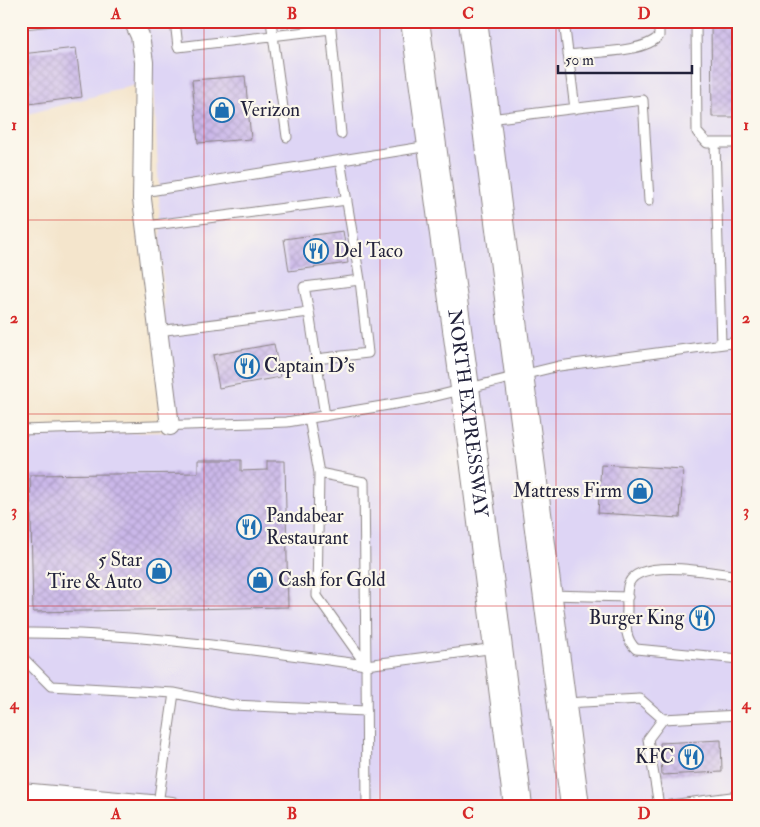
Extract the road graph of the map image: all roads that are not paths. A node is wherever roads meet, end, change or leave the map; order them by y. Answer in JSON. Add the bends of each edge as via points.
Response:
{"nodes":[{"id":1,"x":54,"y":21,"type":"edge"},
{"id":2,"x":132,"y":21,"type":"edge"},
{"id":3,"x":176,"y":21,"type":"edge"},
{"id":4,"x":271,"y":21,"type":"edge"},
{"id":5,"x":415,"y":21,"type":"edge"},
{"id":6,"x":473,"y":21,"type":"edge"},
{"id":7,"x":564,"y":21,"type":"edge"},
{"id":8,"x":658,"y":21,"type":"edge"},
{"id":9,"x":696,"y":21,"type":"edge"},
{"id":10,"x":34,"y":22,"type":"edge"},
{"id":11,"x":21,"y":24,"type":"edge"},
{"id":12,"x":273,"y":36,"type":"junction"},
{"id":13,"x":568,"y":55,"type":"junction"},
{"id":14,"x":575,"y":109,"type":"junction"},
{"id":15,"x":486,"y":120,"type":"junction"},
{"id":16,"x":341,"y":134,"type":"dead end"},
{"id":17,"x":287,"y":137,"type":"dead end"},
{"id":18,"x":715,"y":143,"type":"junction"},
{"id":19,"x":739,"y":143,"type":"edge"},
{"id":20,"x":432,"y":145,"type":"junction"},
{"id":21,"x":340,"y":160,"type":"junction"},
{"id":22,"x":142,"y":192,"type":"junction"},
{"id":23,"x":347,"y":200,"type":"junction"},
{"id":24,"x":649,"y":201,"type":"dead end"},
{"id":25,"x":146,"y":226,"type":"junction"},
{"id":26,"x":360,"y":280,"type":"junction"},
{"id":27,"x":309,"y":312,"type":"junction"},
{"id":28,"x":158,"y":331,"type":"junction"},
{"id":29,"x":739,"y":342,"type":"edge"},
{"id":30,"x":721,"y":344,"type":"junction"},
{"id":31,"x":316,"y":359,"type":"junction"},
{"id":32,"x":519,"y":375,"type":"junction"},
{"id":33,"x":465,"y":388,"type":"junction"},
{"id":34,"x":326,"y":416,"type":"junction"},
{"id":35,"x":309,"y":418,"type":"junction"},
{"id":36,"x":170,"y":426,"type":"junction"},
{"id":37,"x":21,"y":430,"type":"edge"},
{"id":38,"x":319,"y":473,"type":"junction"},
{"id":39,"x":739,"y":576,"type":"edge"},
{"id":40,"x":547,"y":595,"type":"junction"},
{"id":41,"x":628,"y":597,"type":"junction"},
{"id":42,"x":21,"y":633,"type":"edge"},
{"id":43,"x":498,"y":648,"type":"junction"},
{"id":44,"x":21,"y":656,"type":"edge"},
{"id":45,"x":739,"y":659,"type":"edge"},
{"id":46,"x":366,"y":665,"type":"junction"},
{"id":47,"x":174,"y":692,"type":"junction"},
{"id":48,"x":562,"y":703,"type":"junction"},
{"id":49,"x":366,"y":711,"type":"junction"},
{"id":50,"x":739,"y":715,"type":"edge"},
{"id":51,"x":663,"y":719,"type":"junction"},
{"id":52,"x":571,"y":778,"type":"junction"},
{"id":53,"x":21,"y":792,"type":"edge"},
{"id":54,"x":739,"y":796,"type":"edge"},
{"id":55,"x":512,"y":800,"type":"edge"},
{"id":56,"x":94,"y":802,"type":"edge"},
{"id":57,"x":165,"y":805,"type":"edge"},
{"id":58,"x":367,"y":806,"type":"edge"},
{"id":59,"x":575,"y":806,"type":"edge"},
{"id":60,"x":585,"y":806,"type":"edge"},
{"id":61,"x":659,"y":806,"type":"edge"},
{"id":62,"x":663,"y":806,"type":"edge"}],
"edges":[{"from":1,"to":10,"type":"lane"},
{"from":2,"to":22,"type":"street","via":[[140,36],[144,62]]},
{"from":3,"to":12,"type":"lane","via":[[178,47]]},
{"from":4,"to":12,"type":"lane"},
{"from":5,"to":20,"type":"highway","name":"NORTH EXPRESSWAY"},
{"from":6,"to":15,"type":"highway"},
{"from":7,"to":13,"type":"lane"},
{"from":8,"to":13,"type":"lane","via":[[659,36],[655,42],[643,47]]},
{"from":9,"to":18,"type":"lane","via":[[697,132],[707,143]]},
{"from":10,"to":11,"type":"lane"},
{"from":12,"to":16,"type":"lane","via":[[331,29]]},
{"from":12,"to":17,"type":"lane"},
{"from":13,"to":14,"type":"lane"},
{"from":14,"to":15,"type":"lane"},
{"from":14,"to":24,"type":"lane","via":[[643,100]]},
{"from":15,"to":32,"type":"highway"},
{"from":18,"to":19,"type":"lane"},
{"from":18,"to":30,"type":"lane"},
{"from":20,"to":21,"type":"lane"},
{"from":20,"to":33,"type":"highway","name":"NORTH EXPRESSWAY"},
{"from":21,"to":22,"type":"lane"},
{"from":21,"to":23,"type":"lane"},
{"from":22,"to":25,"type":"street"},
{"from":23,"to":25,"type":"lane"},
{"from":23,"to":26,"type":"lane"},
{"from":25,"to":28,"type":"street"},
{"from":26,"to":27,"type":"lane","via":[[304,287]]},
{"from":26,"to":31,"type":"lane","via":[[368,353]]},
{"from":27,"to":28,"type":"lane"},
{"from":27,"to":31,"type":"lane"},
{"from":28,"to":36,"type":"street"},
{"from":29,"to":30,"type":"lane"},
{"from":30,"to":32,"type":"lane","via":[[559,366]]},
{"from":31,"to":34,"type":"lane"},
{"from":32,"to":33,"type":"lane"},
{"from":32,"to":40,"type":"highway"},
{"from":33,"to":34,"type":"lane","via":[[424,399]]},
{"from":33,"to":43,"type":"highway","name":"NORTH EXPRESSWAY"},
{"from":34,"to":35,"type":"lane"},
{"from":35,"to":36,"type":"lane","via":[[287,422]]},
{"from":35,"to":38,"type":"lane"},
{"from":36,"to":37,"type":"lane"},
{"from":38,"to":46,"type":"lane","via":[[317,596]]},
{"from":38,"to":46,"type":"lane","via":[[364,482]]},
{"from":39,"to":41,"type":"lane","via":[[664,568],[644,570],[635,574],[628,584]]},
{"from":40,"to":41,"type":"lane"},
{"from":40,"to":48,"type":"highway"},
{"from":41,"to":45,"type":"lane","via":[[626,630],[629,643],[636,649]]},
{"from":42,"to":46,"type":"lane","via":[[178,641]]},
{"from":43,"to":46,"type":"lane"},
{"from":43,"to":55,"type":"highway","name":"NORTH EXPRESSWAY"},
{"from":44,"to":47,"type":"lane","via":[[51,686]]},
{"from":46,"to":49,"type":"lane"},
{"from":47,"to":49,"type":"lane","via":[[232,705]]},
{"from":47,"to":57,"type":"lane"},
{"from":48,"to":51,"type":"lane","via":[[640,699]]},
{"from":48,"to":52,"type":"highway"},
{"from":49,"to":58,"type":"lane"},
{"from":50,"to":51,"type":"lane"},
{"from":51,"to":61,"type":"lane","via":[[648,739]]},
{"from":52,"to":59,"type":"highway"},
{"from":52,"to":60,"type":"highway"},
{"from":53,"to":56,"type":"street"},
{"from":54,"to":62,"type":"lane"},
{"from":56,"to":57,"type":"street"}]}
